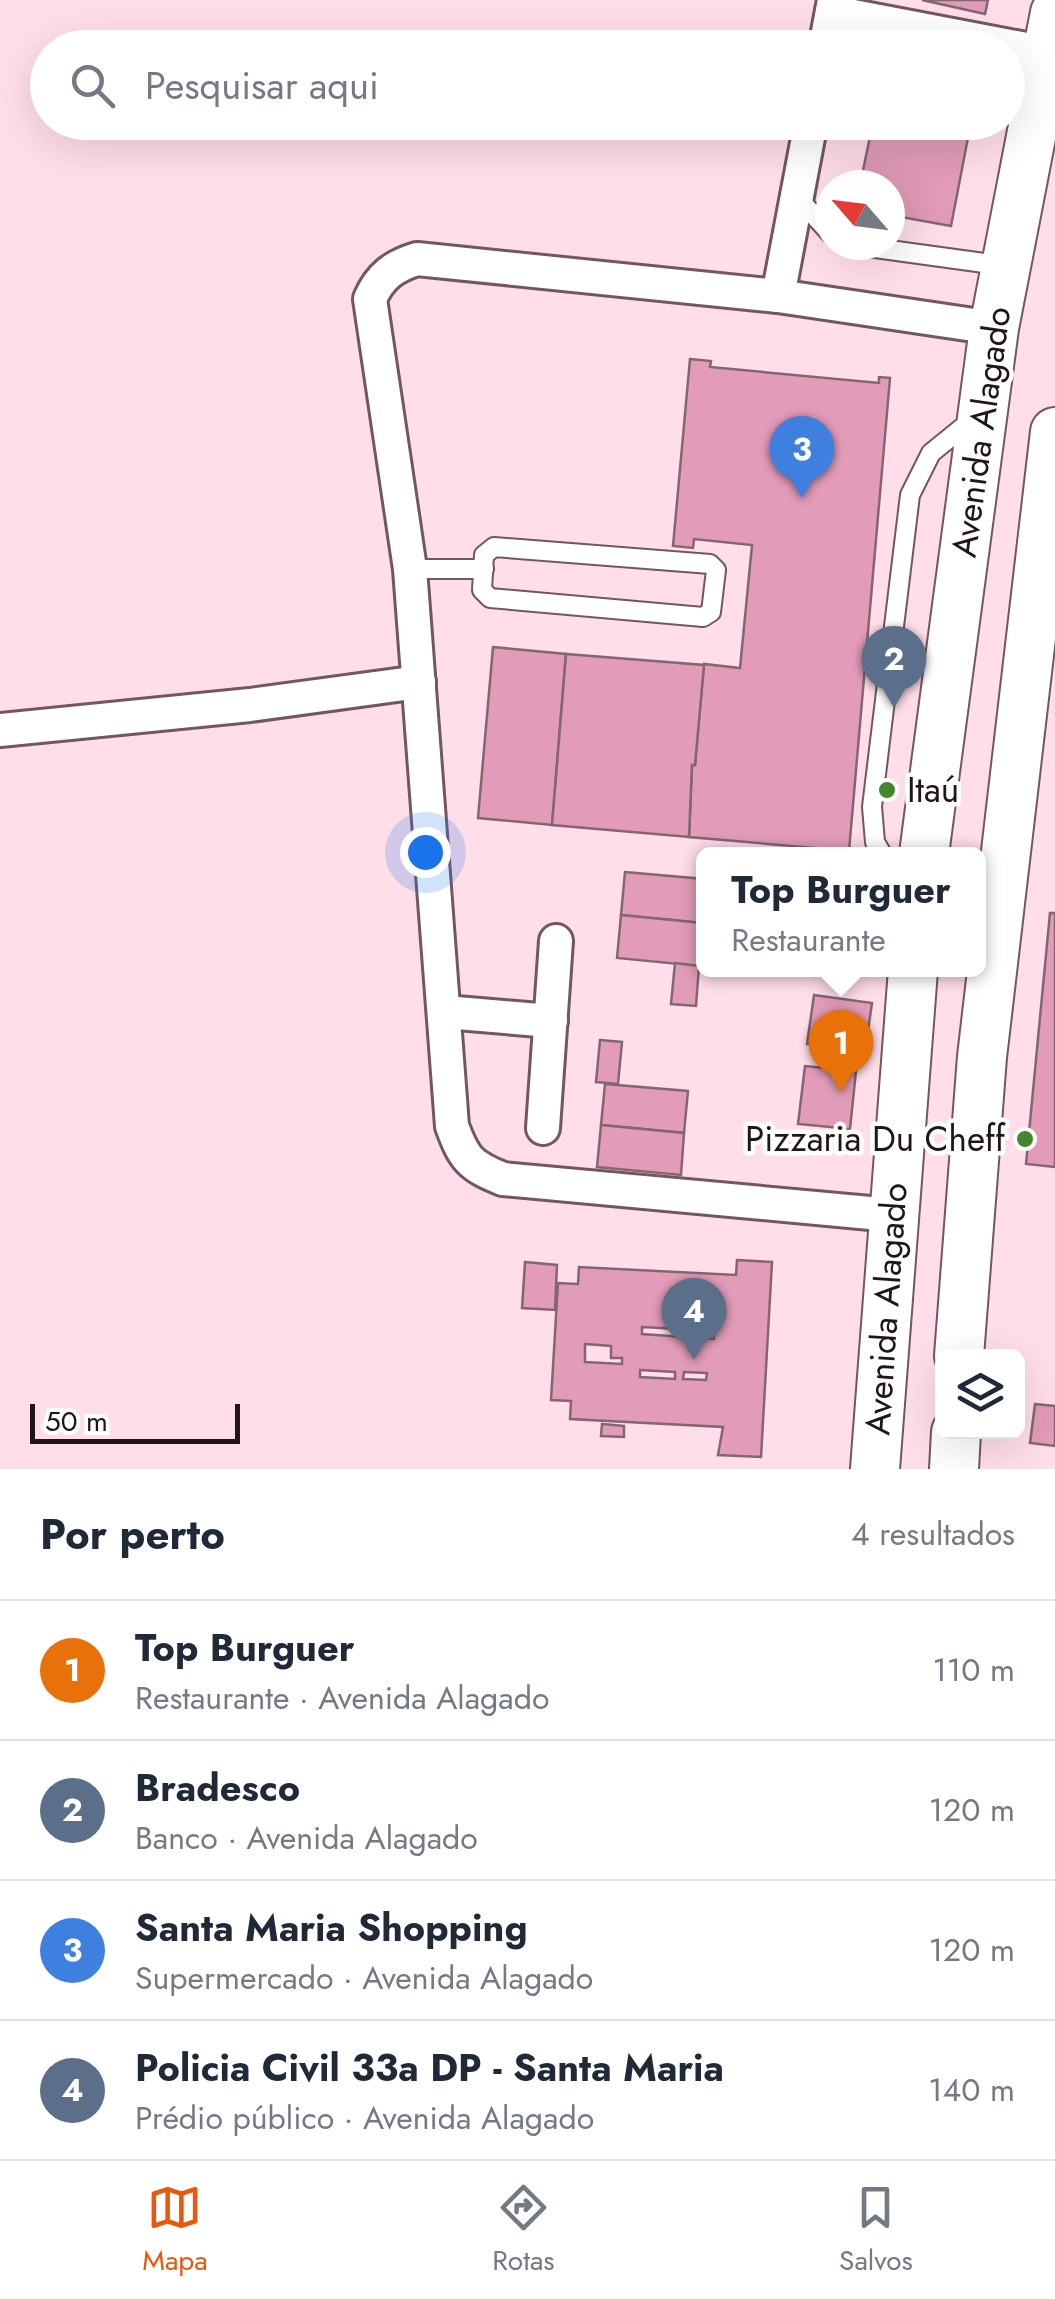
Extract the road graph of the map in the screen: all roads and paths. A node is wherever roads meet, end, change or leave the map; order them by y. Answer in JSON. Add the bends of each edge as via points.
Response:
{"nodes":[{"id":1,"x":833,"y":6,"type":"edge"},
{"id":2,"x":1051,"y":33,"type":"edge"},
{"id":3,"x":808,"y":140,"type":"edge"},
{"id":4,"x":797,"y":196,"type":"junction"},
{"id":5,"x":815,"y":216,"type":"edge"},
{"id":6,"x":905,"y":252,"type":"edge"},
{"id":7,"x":1006,"y":266,"type":"junction"},
{"id":8,"x":778,"y":296,"type":"junction"},
{"id":9,"x":994,"y":328,"type":"junction"},
{"id":10,"x":984,"y":409,"type":"junction"},
{"id":11,"x":1055,"y":432,"type":"edge"},
{"id":12,"x":410,"y":569,"type":"junction"},
{"id":13,"x":484,"y":569,"type":"junction"},
{"id":14,"x":1046,"y":580,"type":"edge"},
{"id":15,"x":419,"y":682,"type":"junction"},
{"id":16,"x":0,"y":730,"type":"edge"},
{"id":17,"x":878,"y":847,"type":"edge"},
{"id":18,"x":925,"y":847,"type":"edge"},
{"id":19,"x":556,"y":940,"type":"dead end"},
{"id":20,"x":911,"y":977,"type":"edge"},
{"id":21,"x":445,"y":1012,"type":"junction"},
{"id":22,"x":552,"y":1021,"type":"junction"},
{"id":23,"x":906,"y":1043,"type":"junction"},
{"id":24,"x":982,"y":1057,"type":"junction"},
{"id":25,"x":543,"y":1128,"type":"dead end"},
{"id":26,"x":892,"y":1215,"type":"junction"},
{"id":27,"x":960,"y":1349,"type":"edge"},
{"id":28,"x":956,"y":1439,"type":"edge"},
{"id":29,"x":875,"y":1469,"type":"edge"},
{"id":30,"x":954,"y":1469,"type":"edge"}],
"edges":[{"from":1,"to":2,"type":"street"},
{"from":2,"to":7,"type":"main road","name":"Avenida Alagado"},
{"from":3,"to":4,"type":"street"},
{"from":4,"to":5,"type":"lane"},
{"from":4,"to":8,"type":"street"},
{"from":6,"to":7,"type":"lane"},
{"from":7,"to":9,"type":"main road","name":"Avenida Alagado"},
{"from":8,"to":9,"type":"street"},
{"from":8,"to":12,"type":"street","via":[[418,259],[396,266],[370,299]]},
{"from":9,"to":10,"type":"main road","name":"Avenida Alagado"},
{"from":10,"to":17,"type":"lane","via":[[931,452],[910,495],[872,807]]},
{"from":10,"to":18,"type":"main road","name":"Avenida Alagado"},
{"from":11,"to":14,"type":"main road","name":"Avenida Alagado"},
{"from":12,"to":13,"type":"lane"},
{"from":12,"to":15,"type":"street"},
{"from":13,"to":13,"type":"lane","via":[[482,590],[490,598],[702,617],[711,612],[716,570],[710,564],[494,547],[484,555]]},
{"from":14,"to":24,"type":"main road","name":"Avenida Alagado"},
{"from":15,"to":16,"type":"street"},
{"from":15,"to":21,"type":"street"},
{"from":19,"to":22,"type":"street"},
{"from":20,"to":23,"type":"main road","name":"Avenida Alagado"},
{"from":21,"to":22,"type":"street"},
{"from":21,"to":26,"type":"street","via":[[452,1126],[462,1156],[480,1170],[503,1179]]},
{"from":22,"to":25,"type":"street"},
{"from":23,"to":24,"type":"main road","via":[[952,1030]]},
{"from":23,"to":26,"type":"main road","name":"Avenida Alagado"},
{"from":24,"to":27,"type":"main road","name":"Avenida Alagado"},
{"from":26,"to":29,"type":"main road","name":"Avenida Alagado"},
{"from":28,"to":30,"type":"main road"}]}
